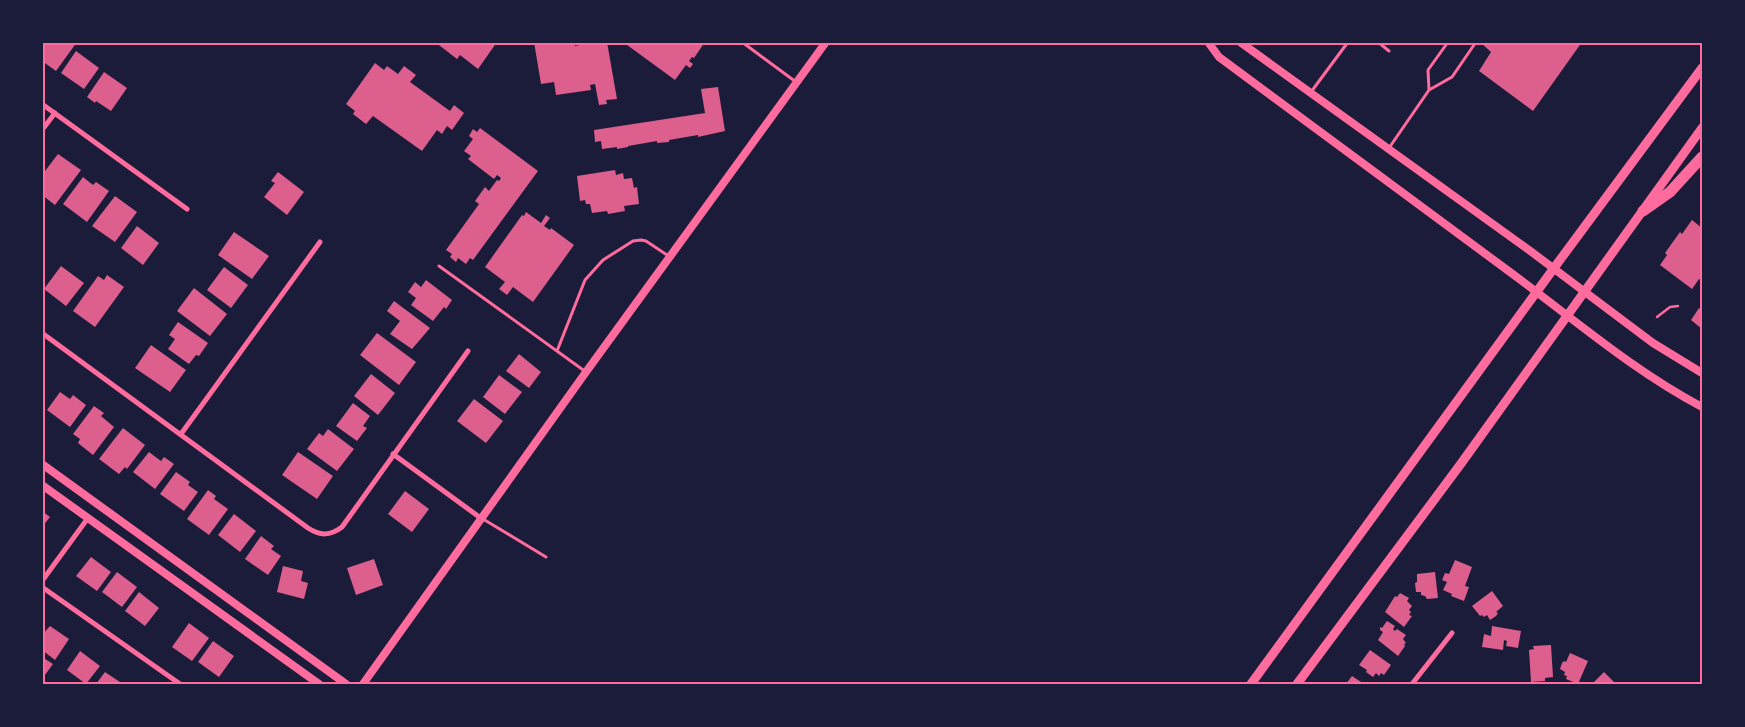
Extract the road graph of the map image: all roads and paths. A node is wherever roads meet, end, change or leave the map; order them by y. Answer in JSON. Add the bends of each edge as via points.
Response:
{"nodes":[{"id":1,"x":742,"y":42,"type":"edge"},
{"id":2,"x":826,"y":42,"type":"edge"},
{"id":3,"x":1208,"y":42,"type":"edge"},
{"id":4,"x":1240,"y":42,"type":"edge"},
{"id":5,"x":1348,"y":42,"type":"edge"},
{"id":6,"x":1378,"y":42,"type":"edge"},
{"id":7,"x":1448,"y":42,"type":"edge"},
{"id":8,"x":1476,"y":42,"type":"edge"},
{"id":9,"x":1389,"y":50,"type":"dead end"},
{"id":10,"x":1702,"y":68,"type":"edge"},
{"id":11,"x":796,"y":82,"type":"junction"},
{"id":12,"x":1429,"y":90,"type":"junction"},
{"id":13,"x":1311,"y":93,"type":"junction"},
{"id":14,"x":42,"y":104,"type":"edge"},
{"id":15,"x":55,"y":113,"type":"junction"},
{"id":16,"x":1702,"y":128,"type":"edge"},
{"id":17,"x":42,"y":130,"type":"edge"},
{"id":18,"x":1389,"y":149,"type":"junction"},
{"id":19,"x":1702,"y":157,"type":"edge"},
{"id":20,"x":188,"y":209,"type":"dead end"},
{"id":21,"x":1643,"y":211,"type":"junction"},
{"id":22,"x":320,"y":242,"type":"dead end"},
{"id":23,"x":670,"y":257,"type":"junction"},
{"id":24,"x":439,"y":266,"type":"dead end"},
{"id":25,"x":1554,"y":268,"type":"junction"},
{"id":26,"x":1585,"y":291,"type":"junction"},
{"id":27,"x":1537,"y":292,"type":"junction"},
{"id":28,"x":1678,"y":306,"type":"dead end"},
{"id":29,"x":1567,"y":315,"type":"junction"},
{"id":30,"x":1657,"y":317,"type":"dead end"},
{"id":31,"x":42,"y":333,"type":"edge"},
{"id":32,"x":468,"y":351,"type":"dead end"},
{"id":33,"x":557,"y":351,"type":"junction"},
{"id":34,"x":586,"y":372,"type":"junction"},
{"id":35,"x":1702,"y":373,"type":"edge"},
{"id":36,"x":1702,"y":407,"type":"edge"},
{"id":37,"x":181,"y":434,"type":"junction"},
{"id":38,"x":393,"y":454,"type":"junction"},
{"id":39,"x":42,"y":464,"type":"edge"},
{"id":40,"x":42,"y":485,"type":"edge"},
{"id":41,"x":88,"y":518,"type":"junction"},
{"id":42,"x":482,"y":519,"type":"junction"},
{"id":43,"x":546,"y":557,"type":"dead end"},
{"id":44,"x":42,"y":581,"type":"edge"},
{"id":45,"x":42,"y":587,"type":"edge"},
{"id":46,"x":1452,"y":633,"type":"dead end"},
{"id":47,"x":180,"y":684,"type":"edge"},
{"id":48,"x":319,"y":684,"type":"edge"},
{"id":49,"x":346,"y":684,"type":"edge"},
{"id":50,"x":363,"y":684,"type":"edge"},
{"id":51,"x":1251,"y":684,"type":"edge"},
{"id":52,"x":1297,"y":684,"type":"edge"},
{"id":53,"x":1412,"y":684,"type":"edge"}],
"edges":[{"from":1,"to":11,"type":"lane"},
{"from":2,"to":11,"type":"street"},
{"from":3,"to":27,"type":"street","via":[[1219,58]]},
{"from":4,"to":13,"type":"street"},
{"from":5,"to":13,"type":"lane"},
{"from":6,"to":9,"type":"lane"},
{"from":7,"to":12,"type":"lane","via":[[1428,70]]},
{"from":8,"to":12,"type":"lane","via":[[1452,77]]},
{"from":10,"to":25,"type":"main road"},
{"from":11,"to":23,"type":"street"},
{"from":12,"to":18,"type":"lane"},
{"from":13,"to":18,"type":"street"},
{"from":14,"to":15,"type":"street"},
{"from":15,"to":17,"type":"street"},
{"from":15,"to":20,"type":"street"},
{"from":16,"to":21,"type":"main road"},
{"from":18,"to":25,"type":"street"},
{"from":19,"to":21,"type":"highway","via":[[1670,192]]},
{"from":21,"to":26,"type":"main road"},
{"from":22,"to":37,"type":"street"},
{"from":23,"to":33,"type":"lane","via":[[646,241],[633,240],[603,260],[585,280]]},
{"from":23,"to":34,"type":"street"},
{"from":24,"to":33,"type":"lane"},
{"from":25,"to":26,"type":"street"},
{"from":25,"to":27,"type":"main road"},
{"from":26,"to":29,"type":"main road"},
{"from":26,"to":35,"type":"street","via":[[1653,343]]},
{"from":27,"to":29,"type":"street"},
{"from":27,"to":51,"type":"main road"},
{"from":28,"to":30,"type":"path","via":[[1670,307]]},
{"from":29,"to":36,"type":"street","via":[[1658,383]]},
{"from":29,"to":52,"type":"main road"},
{"from":31,"to":37,"type":"street"},
{"from":32,"to":38,"type":"street"},
{"from":33,"to":34,"type":"lane"},
{"from":34,"to":42,"type":"street"},
{"from":37,"to":38,"type":"street","via":[[315,532],[324,535],[342,527]]},
{"from":38,"to":42,"type":"street"},
{"from":39,"to":49,"type":"street"},
{"from":40,"to":41,"type":"street"},
{"from":41,"to":44,"type":"street"},
{"from":41,"to":48,"type":"street"},
{"from":42,"to":43,"type":"lane"},
{"from":42,"to":50,"type":"street"},
{"from":45,"to":47,"type":"street"},
{"from":46,"to":53,"type":"street"}]}
